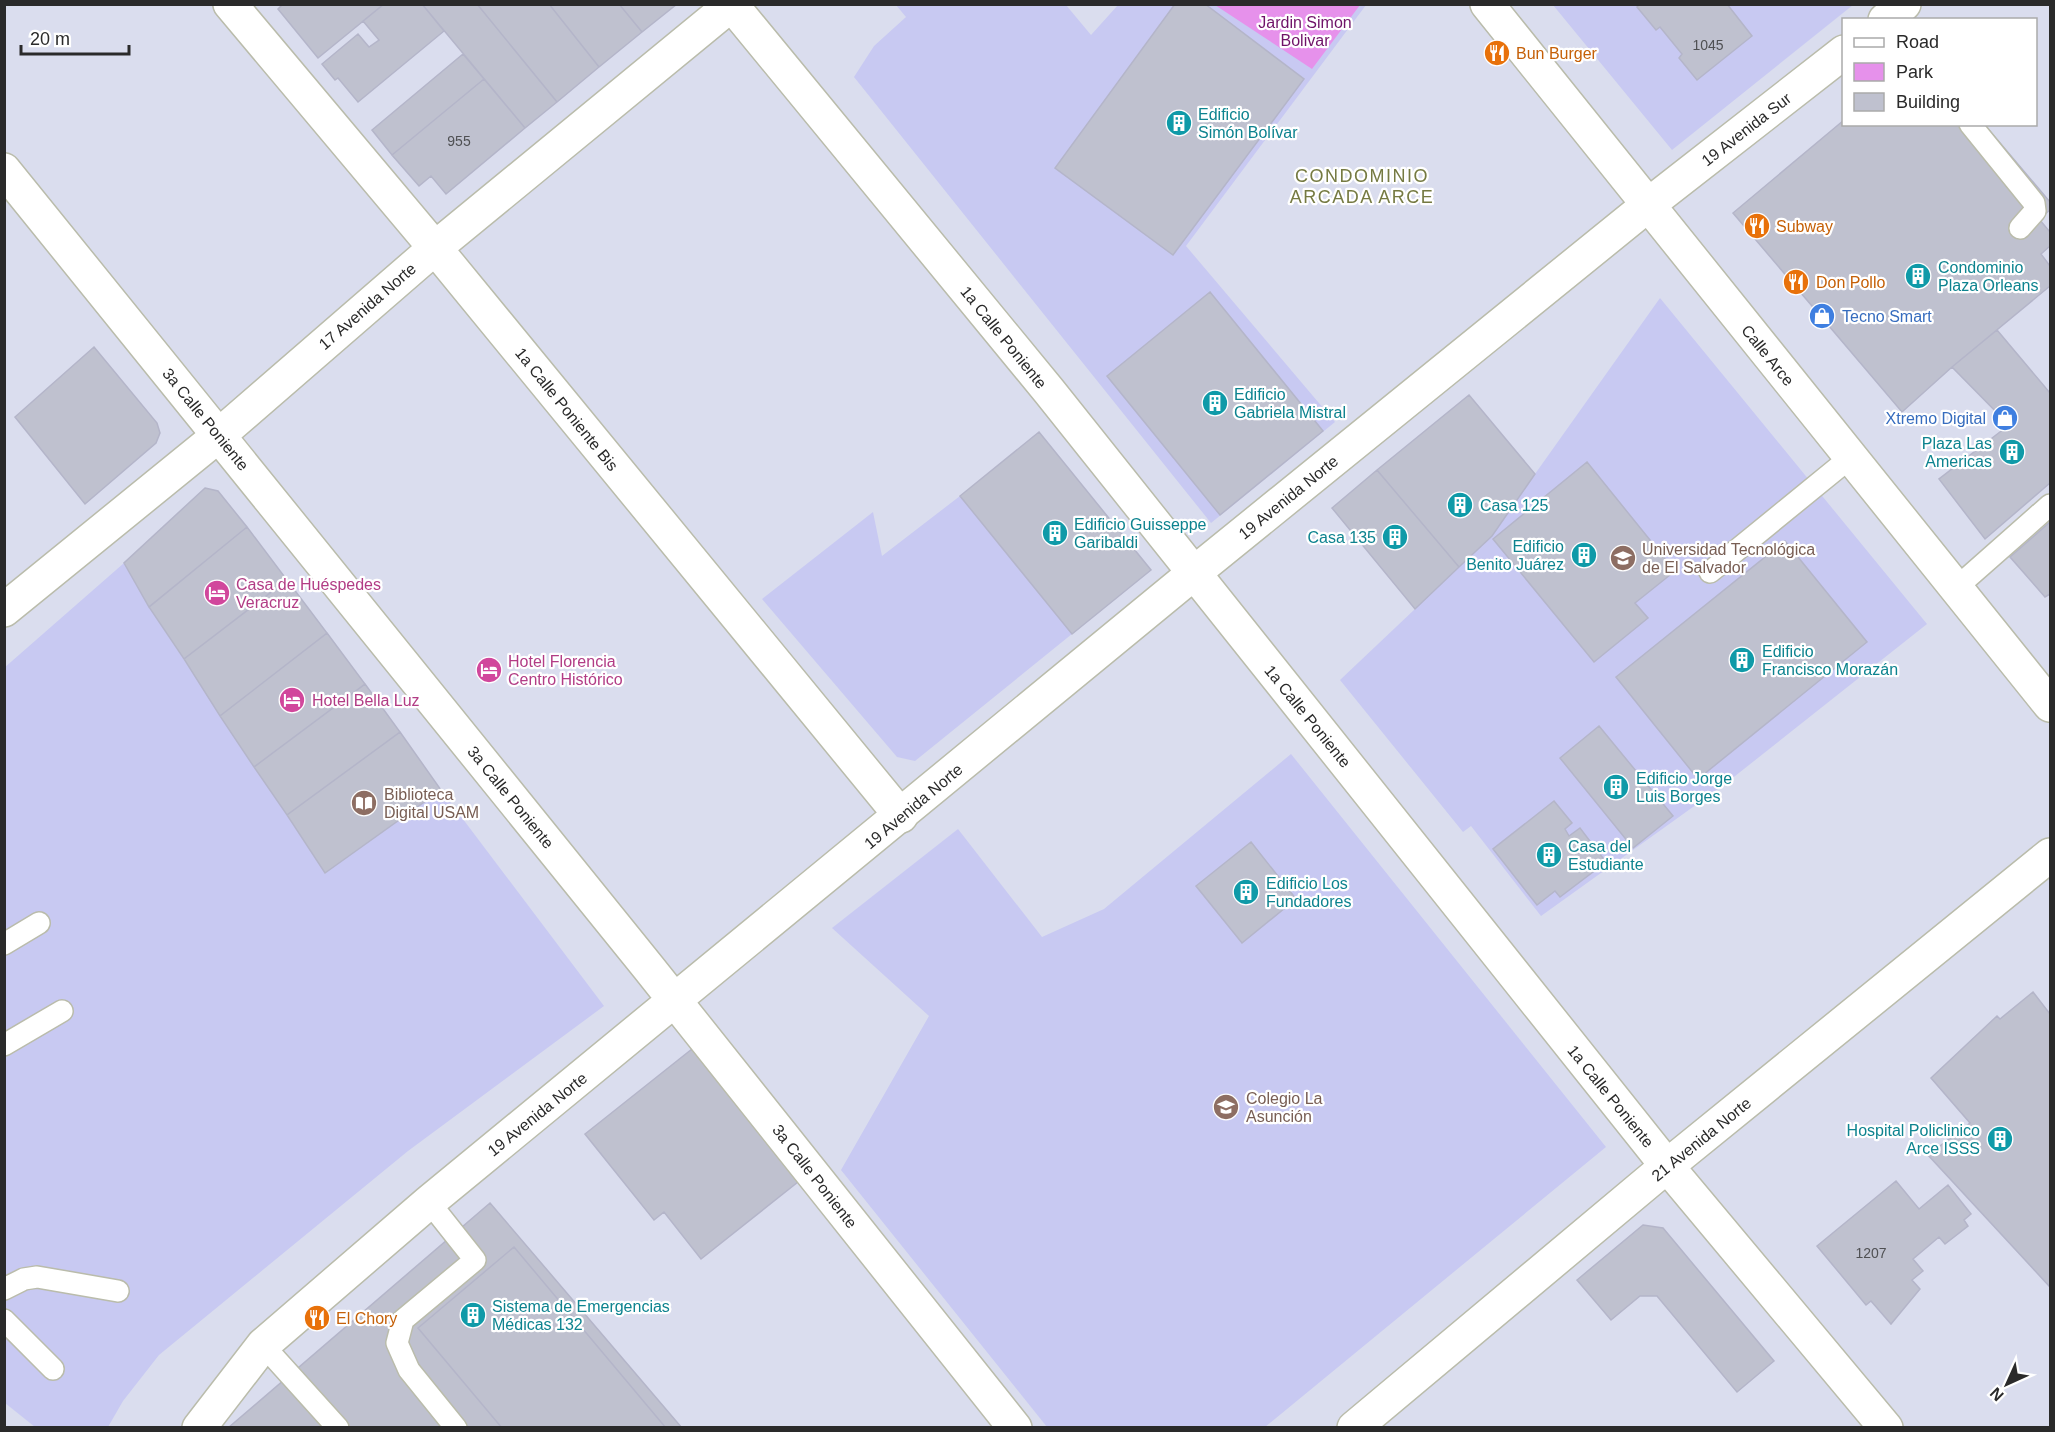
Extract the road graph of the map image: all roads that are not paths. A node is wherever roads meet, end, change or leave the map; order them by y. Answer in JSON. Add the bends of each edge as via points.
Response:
{"nodes":[{"id":1,"x":230,"y":4,"type":"edge"},
{"id":2,"x":1487,"y":4,"type":"edge"},
{"id":3,"x":1904,"y":4,"type":"edge"},
{"id":4,"x":731,"y":5,"type":"edge"},
{"id":5,"x":1887,"y":18,"type":"edge"},
{"id":6,"x":1842,"y":54,"type":"edge"},
{"id":7,"x":1972,"y":126,"type":"edge"},
{"id":8,"x":4,"y":170,"type":"edge"},
{"id":9,"x":1648,"y":206,"type":"junction"},
{"id":10,"x":2020,"y":228,"type":"dead end"},
{"id":11,"x":435,"y":248,"type":"junction"},
{"id":12,"x":218,"y":436,"type":"junction"},
{"id":13,"x":1851,"y":457,"type":"junction"},
{"id":14,"x":2050,"y":505,"type":"edge"},
{"id":15,"x":1710,"y":572,"type":"dead end"},
{"id":16,"x":1194,"y":573,"type":"junction"},
{"id":17,"x":1956,"y":588,"type":"junction"},
{"id":18,"x":4,"y":610,"type":"edge"},
{"id":19,"x":2050,"y":705,"type":"edge"},
{"id":20,"x":901,"y":816,"type":"junction"},
{"id":21,"x":2050,"y":855,"type":"edge"},
{"id":22,"x":39,"y":923,"type":"dead end"},
{"id":23,"x":4,"y":944,"type":"edge"},
{"id":24,"x":676,"y":1001,"type":"junction"},
{"id":25,"x":62,"y":1011,"type":"dead end"},
{"id":26,"x":4,"y":1045,"type":"edge"},
{"id":27,"x":1667,"y":1166,"type":"junction"},
{"id":28,"x":429,"y":1202,"type":"junction"},
{"id":29,"x":4,"y":1289,"type":"edge"},
{"id":30,"x":118,"y":1291,"type":"dead end"},
{"id":31,"x":4,"y":1320,"type":"edge"},
{"id":32,"x":263,"y":1345,"type":"junction"},
{"id":33,"x":53,"y":1369,"type":"dead end"},
{"id":34,"x":199,"y":1428,"type":"edge"},
{"id":35,"x":338,"y":1428,"type":"edge"},
{"id":36,"x":456,"y":1428,"type":"edge"},
{"id":37,"x":1015,"y":1428,"type":"edge"},
{"id":38,"x":1354,"y":1428,"type":"edge"},
{"id":39,"x":1886,"y":1428,"type":"edge"}],
"edges":[{"from":1,"to":11,"type":"street","name":"1a Calle Poniente Bis"},
{"from":2,"to":9,"type":"street","name":"Calle Arce"},
{"from":3,"to":5,"type":"street"},
{"from":4,"to":11,"type":"street","name":"17 Avenida Norte"},
{"from":4,"to":16,"type":"street","name":"1a Calle Poniente"},
{"from":6,"to":9,"type":"street","name":"19 Avenida Sur"},
{"from":7,"to":10,"type":"lane","via":[[2034,203],[2035,211]]},
{"from":8,"to":12,"type":"street","name":"3a Calle Poniente"},
{"from":9,"to":13,"type":"street","name":"Calle Arce"},
{"from":9,"to":16,"type":"street","name":"19 Avenida Norte"},
{"from":11,"to":12,"type":"street","name":"17 Avenida Norte"},
{"from":11,"to":20,"type":"street","name":"1a Calle Poniente Bis"},
{"from":12,"to":18,"type":"street","name":"17 Avenida Norte"},
{"from":12,"to":24,"type":"street","name":"3a Calle Poniente"},
{"from":13,"to":15,"type":"lane"},
{"from":13,"to":17,"type":"street","name":"Calle Arce"},
{"from":14,"to":17,"type":"lane"},
{"from":16,"to":20,"type":"street","name":"19 Avenida Norte"},
{"from":16,"to":27,"type":"street","name":"1a Calle Poniente"},
{"from":17,"to":19,"type":"street","name":"Calle Arce"},
{"from":20,"to":24,"type":"street","name":"19 Avenida Norte"},
{"from":21,"to":27,"type":"street","name":"21 Avenida Norte"},
{"from":22,"to":23,"type":"lane"},
{"from":24,"to":28,"type":"street","name":"19 Avenida Norte"},
{"from":24,"to":37,"type":"street","name":"3a Calle Poniente"},
{"from":25,"to":26,"type":"lane"},
{"from":27,"to":38,"type":"street","name":"21 Avenida Norte"},
{"from":27,"to":39,"type":"street","name":"1a Calle Poniente"},
{"from":28,"to":32,"type":"street","name":"19 Avenida Norte"},
{"from":28,"to":36,"type":"lane","via":[[475,1260],[403,1320],[397,1343],[409,1370]]},
{"from":29,"to":30,"type":"lane","via":[[37,1277]]},
{"from":31,"to":33,"type":"lane"},
{"from":32,"to":34,"type":"street","name":"19 Avenida Norte"},
{"from":32,"to":35,"type":"lane"}]}
